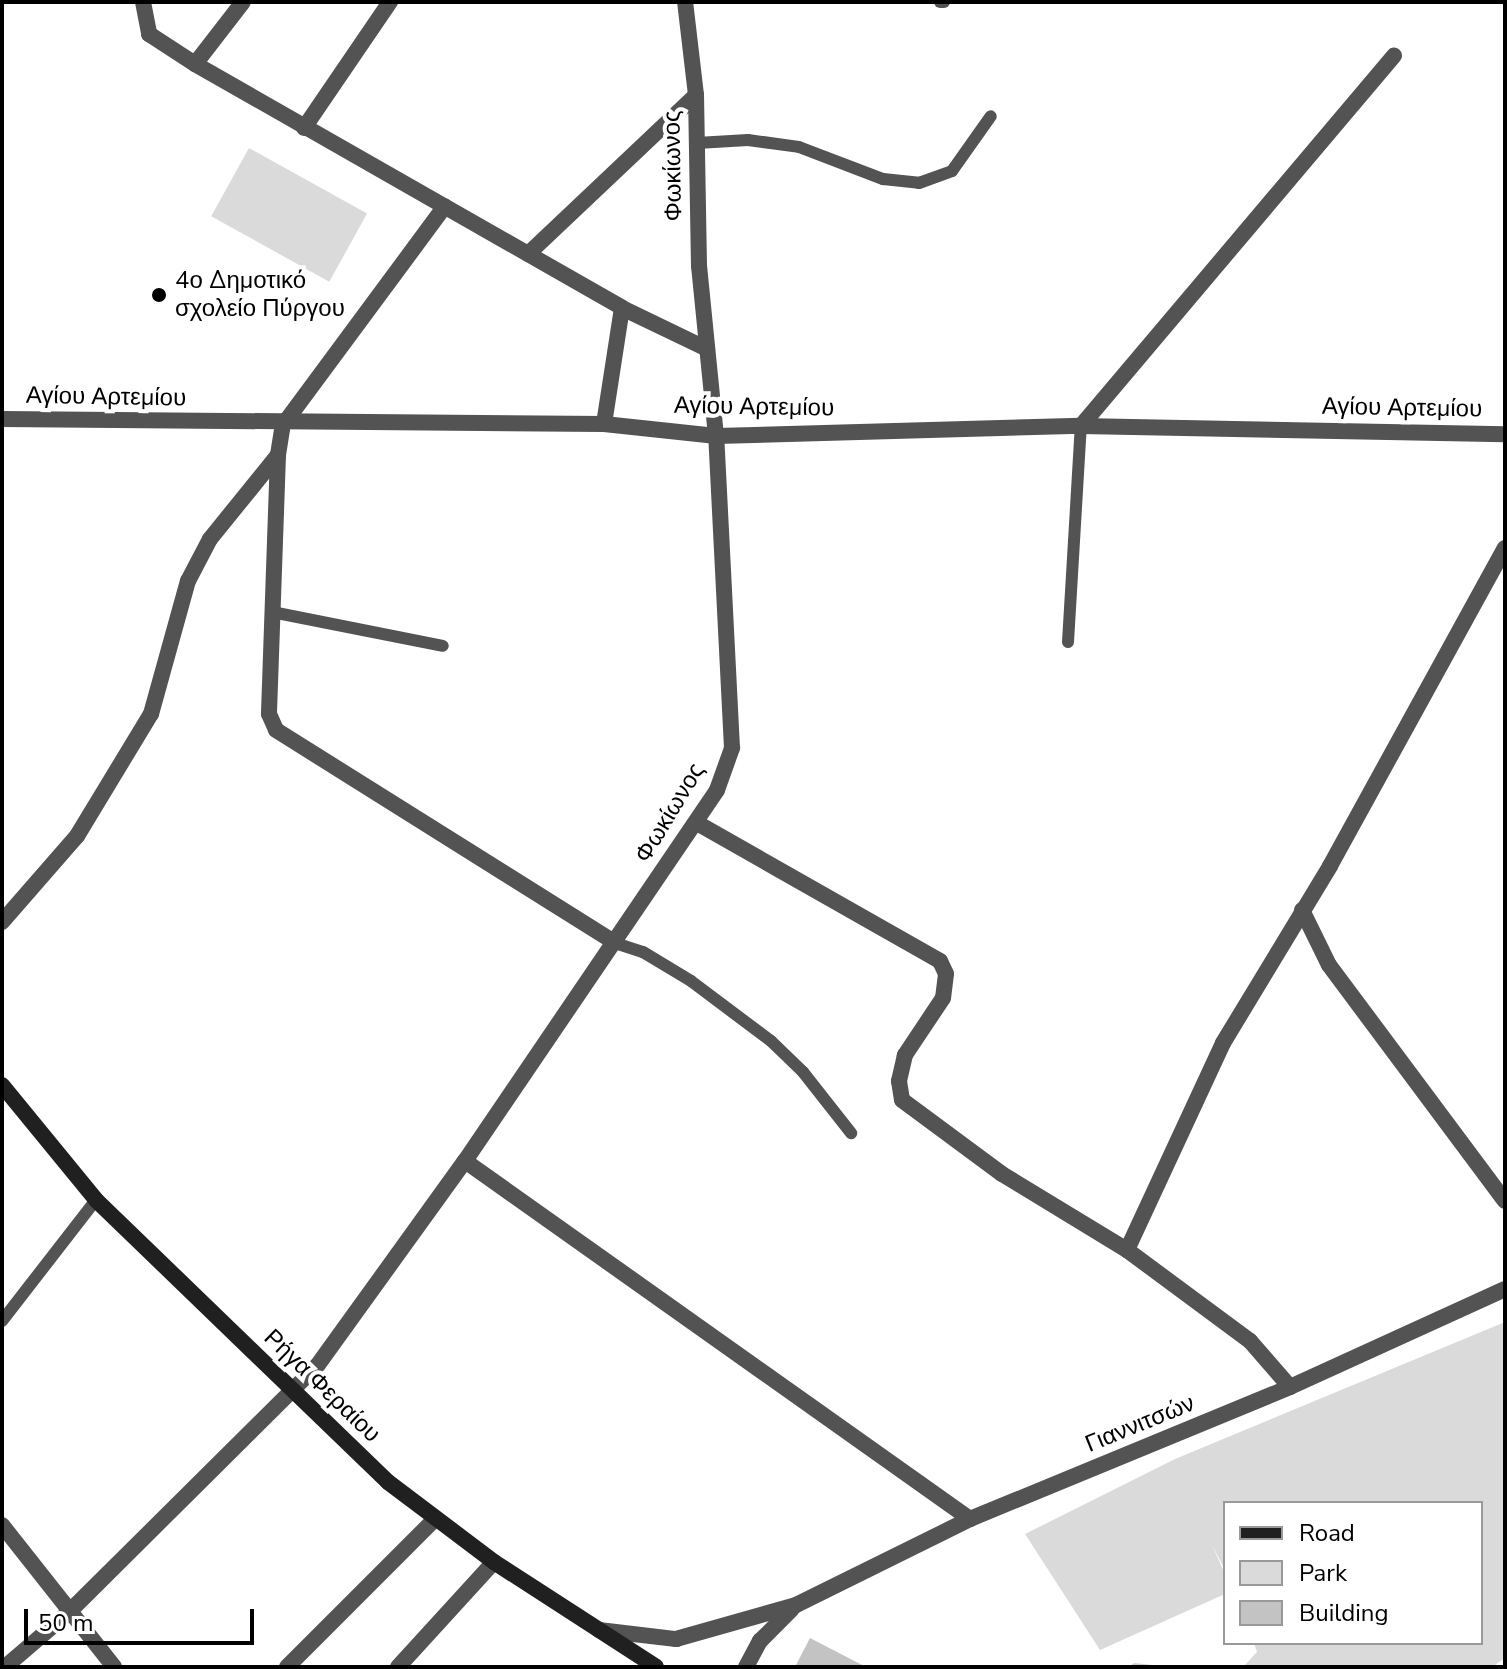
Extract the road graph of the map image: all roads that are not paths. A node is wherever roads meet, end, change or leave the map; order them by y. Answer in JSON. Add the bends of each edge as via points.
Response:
{"nodes":[{"id":1,"x":143,"y":2,"type":"edge"},
{"id":2,"x":243,"y":2,"type":"edge"},
{"id":3,"x":390,"y":2,"type":"edge"},
{"id":4,"x":685,"y":2,"type":"edge"},
{"id":5,"x":1394,"y":55,"type":"dead end"},
{"id":6,"x":195,"y":64,"type":"junction"},
{"id":7,"x":696,"y":95,"type":"junction"},
{"id":8,"x":991,"y":116,"type":"dead end"},
{"id":9,"x":304,"y":128,"type":"junction"},
{"id":10,"x":697,"y":143,"type":"junction"},
{"id":11,"x":445,"y":206,"type":"junction"},
{"id":12,"x":528,"y":254,"type":"junction"},
{"id":13,"x":622,"y":308,"type":"junction"},
{"id":14,"x":705,"y":348,"type":"junction"},
{"id":15,"x":2,"y":419,"type":"edge"},
{"id":16,"x":604,"y":424,"type":"junction"},
{"id":17,"x":283,"y":425,"type":"junction"},
{"id":18,"x":1081,"y":426,"type":"junction"},
{"id":19,"x":1505,"y":434,"type":"edge"},
{"id":20,"x":716,"y":436,"type":"junction"},
{"id":21,"x":278,"y":455,"type":"junction"},
{"id":22,"x":1505,"y":548,"type":"edge"},
{"id":23,"x":272,"y":612,"type":"junction"},
{"id":24,"x":1068,"y":642,"type":"dead end"},
{"id":25,"x":443,"y":646,"type":"dead end"},
{"id":26,"x":697,"y":823,"type":"junction"},
{"id":27,"x":1302,"y":910,"type":"junction"},
{"id":28,"x":2,"y":922,"type":"edge"},
{"id":29,"x":615,"y":943,"type":"junction"},
{"id":30,"x":2,"y":1085,"type":"edge"},
{"id":31,"x":851,"y":1133,"type":"dead end"},
{"id":32,"x":465,"y":1161,"type":"junction"},
{"id":33,"x":96,"y":1200,"type":"junction"},
{"id":34,"x":1505,"y":1201,"type":"edge"},
{"id":35,"x":1127,"y":1250,"type":"junction"},
{"id":36,"x":1505,"y":1289,"type":"edge"},
{"id":37,"x":2,"y":1321,"type":"edge"},
{"id":38,"x":1290,"y":1387,"type":"junction"},
{"id":39,"x":293,"y":1391,"type":"junction"},
{"id":40,"x":970,"y":1519,"type":"junction"},
{"id":41,"x":434,"y":1520,"type":"junction"},
{"id":42,"x":2,"y":1525,"type":"edge"},
{"id":43,"x":494,"y":1562,"type":"junction"},
{"id":44,"x":796,"y":1605,"type":"junction"},
{"id":45,"x":68,"y":1613,"type":"junction"},
{"id":46,"x":599,"y":1630,"type":"junction"},
{"id":47,"x":5,"y":1667,"type":"edge"},
{"id":48,"x":114,"y":1667,"type":"edge"},
{"id":49,"x":287,"y":1667,"type":"edge"},
{"id":50,"x":398,"y":1667,"type":"edge"},
{"id":51,"x":656,"y":1667,"type":"edge"},
{"id":52,"x":746,"y":1667,"type":"edge"}],
"edges":[{"from":1,"to":6,"type":"street","via":[[149,34]]},
{"from":2,"to":6,"type":"street"},
{"from":3,"to":9,"type":"street"},
{"from":4,"to":7,"type":"street","name":"Φωκίωνος"},
{"from":5,"to":18,"type":"street"},
{"from":6,"to":9,"type":"street"},
{"from":7,"to":10,"type":"street","name":"Φωκίωνος"},
{"from":7,"to":12,"type":"street"},
{"from":8,"to":10,"type":"lane","via":[[952,171],[919,183],[883,179],[799,147],[748,140]]},
{"from":9,"to":11,"type":"street"},
{"from":10,"to":14,"type":"street","name":"Φωκίωνος"},
{"from":11,"to":12,"type":"street"},
{"from":11,"to":17,"type":"street"},
{"from":12,"to":13,"type":"street"},
{"from":13,"to":14,"type":"street"},
{"from":13,"to":16,"type":"street"},
{"from":14,"to":20,"type":"street","name":"Φωκίωνος"},
{"from":15,"to":17,"type":"street","name":"Αγίου Αρτεμίου"},
{"from":16,"to":17,"type":"street","name":"Αγίου Αρτεμίου"},
{"from":16,"to":20,"type":"street","name":"Αγίου Αρτεμίου"},
{"from":17,"to":21,"type":"street"},
{"from":18,"to":19,"type":"street","name":"Αγίου Αρτεμίου"},
{"from":18,"to":20,"type":"street","name":"Αγίου Αρτεμίου"},
{"from":18,"to":24,"type":"lane"},
{"from":20,"to":26,"type":"street","name":"Φωκίωνος","via":[[732,748],[717,790]]},
{"from":21,"to":23,"type":"street"},
{"from":21,"to":28,"type":"street","via":[[210,539],[188,581],[151,714],[128,754],[77,836]]},
{"from":22,"to":27,"type":"street"},
{"from":23,"to":25,"type":"lane"},
{"from":23,"to":29,"type":"street","via":[[269,714],[276,730]]},
{"from":26,"to":29,"type":"street","name":"Φωκίωνος"},
{"from":26,"to":35,"type":"street","via":[[940,961],[946,974],[943,998],[905,1055],[899,1081],[902,1100],[1002,1174]]},
{"from":27,"to":34,"type":"street","via":[[1329,965]]},
{"from":27,"to":35,"type":"street","via":[[1223,1043]]},
{"from":29,"to":31,"type":"lane","via":[[643,952],[691,981],[771,1041]]},
{"from":29,"to":32,"type":"street","name":"Φωκίωνος"},
{"from":30,"to":33,"type":"street","name":"Ρήγα Φεραίου"},
{"from":32,"to":39,"type":"street","name":"Φωκίωνος","via":[[317,1366]]},
{"from":32,"to":40,"type":"street"},
{"from":33,"to":37,"type":"lane"},
{"from":33,"to":39,"type":"street","name":"Ρήγα Φεραίου"},
{"from":35,"to":38,"type":"street","via":[[1250,1341]]},
{"from":36,"to":38,"type":"street","name":"Γιαννιτσών"},
{"from":38,"to":40,"type":"street","name":"Γιαννιτσών"},
{"from":39,"to":41,"type":"street","name":"Ρήγα Φεραίου"},
{"from":39,"to":45,"type":"street","name":"Φωκίωνος"},
{"from":40,"to":44,"type":"street","name":"Γιαννιτσών"},
{"from":41,"to":43,"type":"street","name":"Ρήγα Φεραίου"},
{"from":41,"to":49,"type":"street"},
{"from":42,"to":45,"type":"street"},
{"from":43,"to":46,"type":"street","name":"Ρήγα Φεραίου"},
{"from":43,"to":50,"type":"street"},
{"from":44,"to":46,"type":"street","name":"Γιαννιτσών","via":[[676,1639]]},
{"from":44,"to":52,"type":"street","name":"Γιαννιτσών","via":[[760,1641]]},
{"from":45,"to":47,"type":"street","name":"Φωκίωνος"},
{"from":45,"to":48,"type":"street"},
{"from":46,"to":51,"type":"street","name":"Ρήγα Φεραίου"}]}
